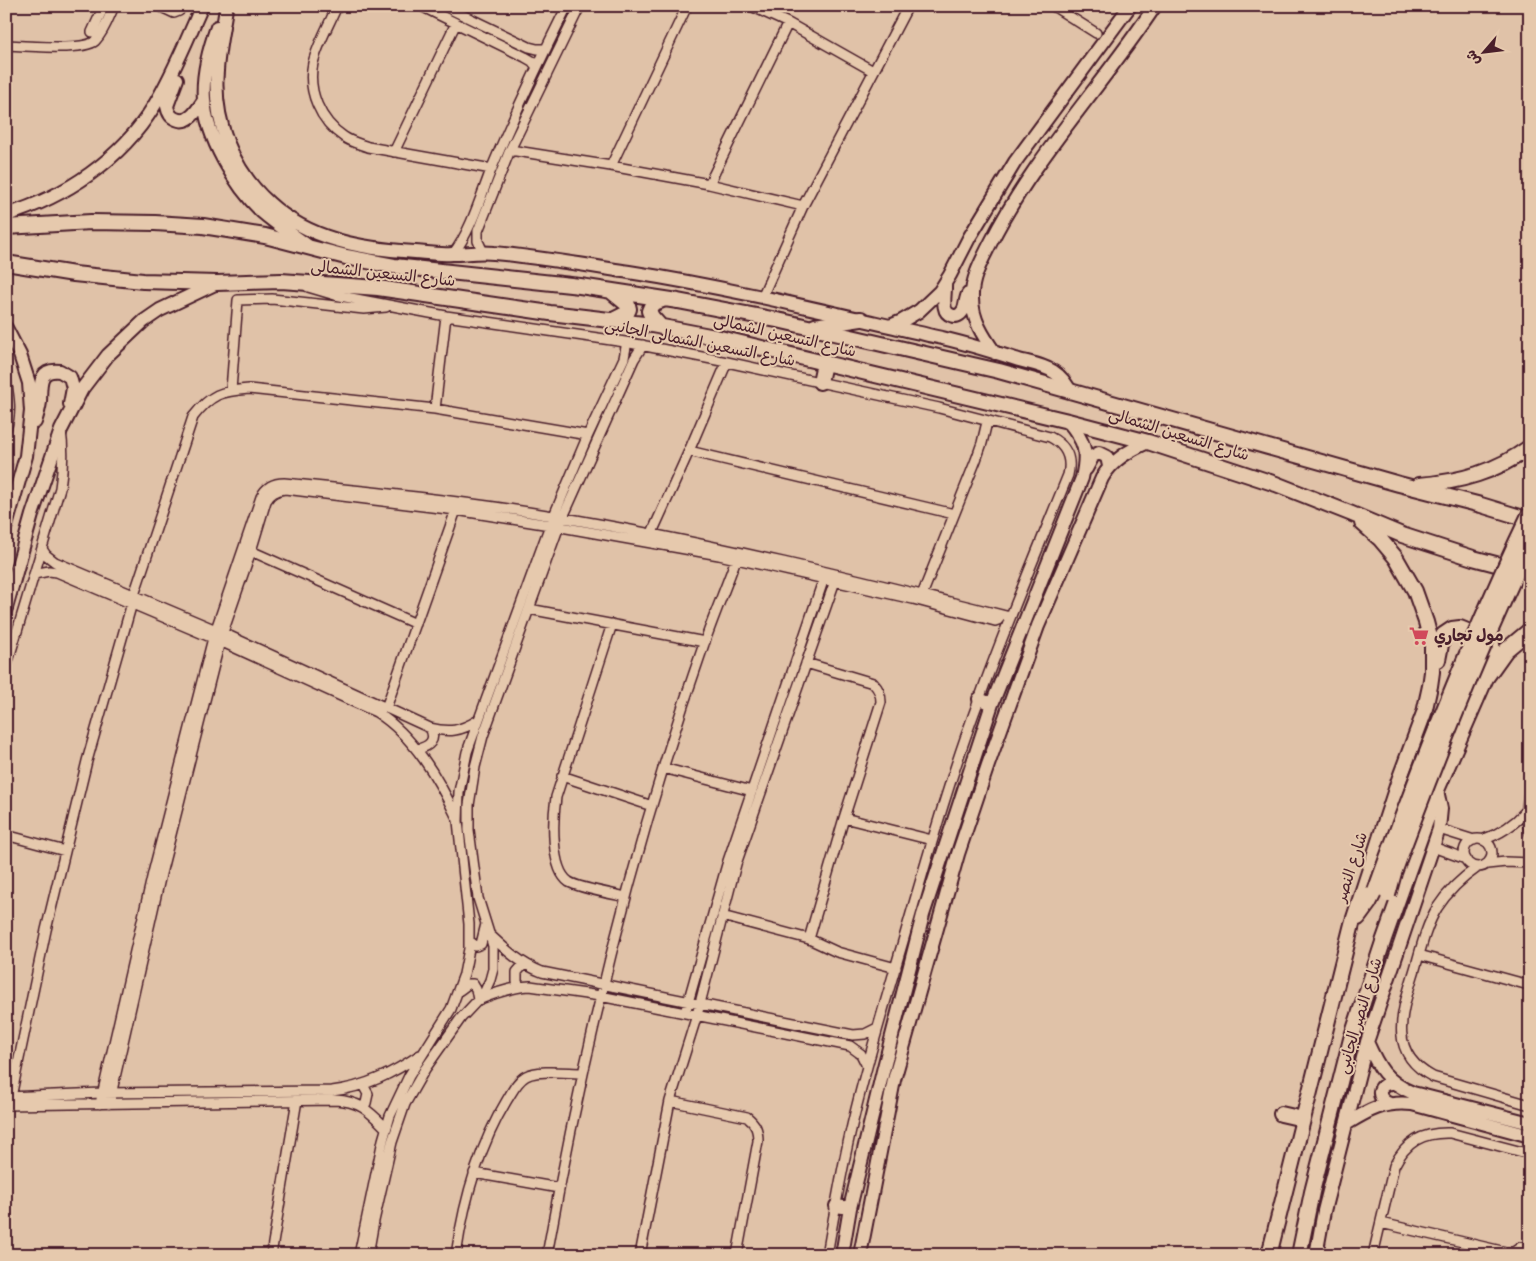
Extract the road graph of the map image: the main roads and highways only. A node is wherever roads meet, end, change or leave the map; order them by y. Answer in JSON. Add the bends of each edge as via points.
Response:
{"nodes":[{"id":1,"x":6,"y":227,"type":"edge"},
{"id":2,"x":6,"y":263,"type":"edge"},
{"id":3,"x":610,"y":290,"type":"junction"},
{"id":4,"x":665,"y":299,"type":"junction"},
{"id":5,"x":861,"y":319,"type":"road end"},
{"id":6,"x":612,"y":320,"type":"junction"},
{"id":7,"x":661,"y":327,"type":"junction"},
{"id":8,"x":807,"y":327,"type":"junction"},
{"id":9,"x":824,"y":363,"type":"junction"},
{"id":10,"x":820,"y":382,"type":"road end"},
{"id":11,"x":1530,"y":447,"type":"edge"},
{"id":12,"x":1407,"y":486,"type":"junction"},
{"id":13,"x":1530,"y":513,"type":"edge"},
{"id":14,"x":1352,"y":514,"type":"junction"},
{"id":15,"x":1530,"y":520,"type":"edge"},
{"id":16,"x":1530,"y":544,"type":"edge"},
{"id":17,"x":1530,"y":573,"type":"edge"},
{"id":18,"x":1530,"y":630,"type":"edge"},
{"id":19,"x":1432,"y":666,"type":"junction"},
{"id":20,"x":1481,"y":689,"type":"junction"},
{"id":21,"x":1381,"y":893,"type":"junction"},
{"id":22,"x":1352,"y":924,"type":"junction"},
{"id":23,"x":1384,"y":939,"type":"junction"},
{"id":24,"x":1281,"y":1114,"type":"dead end"},
{"id":25,"x":1303,"y":1119,"type":"junction"},
{"id":26,"x":1269,"y":1255,"type":"edge"},
{"id":27,"x":1299,"y":1255,"type":"edge"}],
"edges":[{"from":1,"to":3,"type":"main road","name":"شارع التسعين الشمالى","via":[[91,222],[179,224],[246,233],[346,258],[394,266]]},
{"from":2,"to":6,"type":"main road","name":"شارع التسعين الشمالى","via":[[124,280],[169,283],[281,281],[398,290]]},
{"from":3,"to":4,"type":"main road","name":"شارع التسعين الشمالى"},
{"from":3,"to":6,"type":"main road","via":[[629,307],[627,313]]},
{"from":4,"to":7,"type":"main road","via":[[652,304],[649,311]]},
{"from":4,"to":8,"type":"main road","name":"شارع التسعين الشمالى"},
{"from":5,"to":8,"type":"main road"},
{"from":6,"to":7,"type":"main road","name":"شارع التسعين الشمالى"},
{"from":7,"to":9,"type":"main road","name":"شارع التسعين الشمالى"},
{"from":8,"to":12,"type":"main road","name":"شارع التسعين الشمالى","via":[[998,372]]},
{"from":9,"to":10,"type":"main road"},
{"from":9,"to":14,"type":"main road","name":"شارع التسعين الشمالى","via":[[1148,442],[1276,484]]},
{"from":11,"to":12,"type":"main road","via":[[1505,463],[1473,476]]},
{"from":12,"to":15,"type":"main road","name":"شارع التسعين الشمالى"},
{"from":13,"to":21,"type":"main road","bridge":true,"via":[[1440,715],[1409,795]]},
{"from":14,"to":17,"type":"main road","name":"شارع التسعين الشمالى","via":[[1402,535]]},
{"from":14,"to":19,"type":"main road","name":"شارع النصر","via":[[1388,547],[1411,582],[1428,628]]},
{"from":16,"to":21,"type":"main road","bridge":true,"via":[[1451,722],[1394,873]]},
{"from":18,"to":20,"type":"main road","via":[[1498,659]]},
{"from":19,"to":20,"type":"main road","via":[[1439,658],[1441,638],[1448,630],[1460,628],[1484,637],[1492,644],[1493,651],[1481,679]]},
{"from":19,"to":22,"type":"main road","name":"شارع النصر","via":[[1424,713]]},
{"from":20,"to":23,"type":"main road","via":[[1438,790]]},
{"from":21,"to":22,"type":"main road"},
{"from":21,"to":23,"type":"main road"},
{"from":22,"to":25,"type":"main road","name":"شارع النصر"},
{"from":23,"to":27,"type":"main road","via":[[1351,1039]]},
{"from":24,"to":25,"type":"main road"},
{"from":25,"to":26,"type":"main road","name":"شارع النصر"}]}
